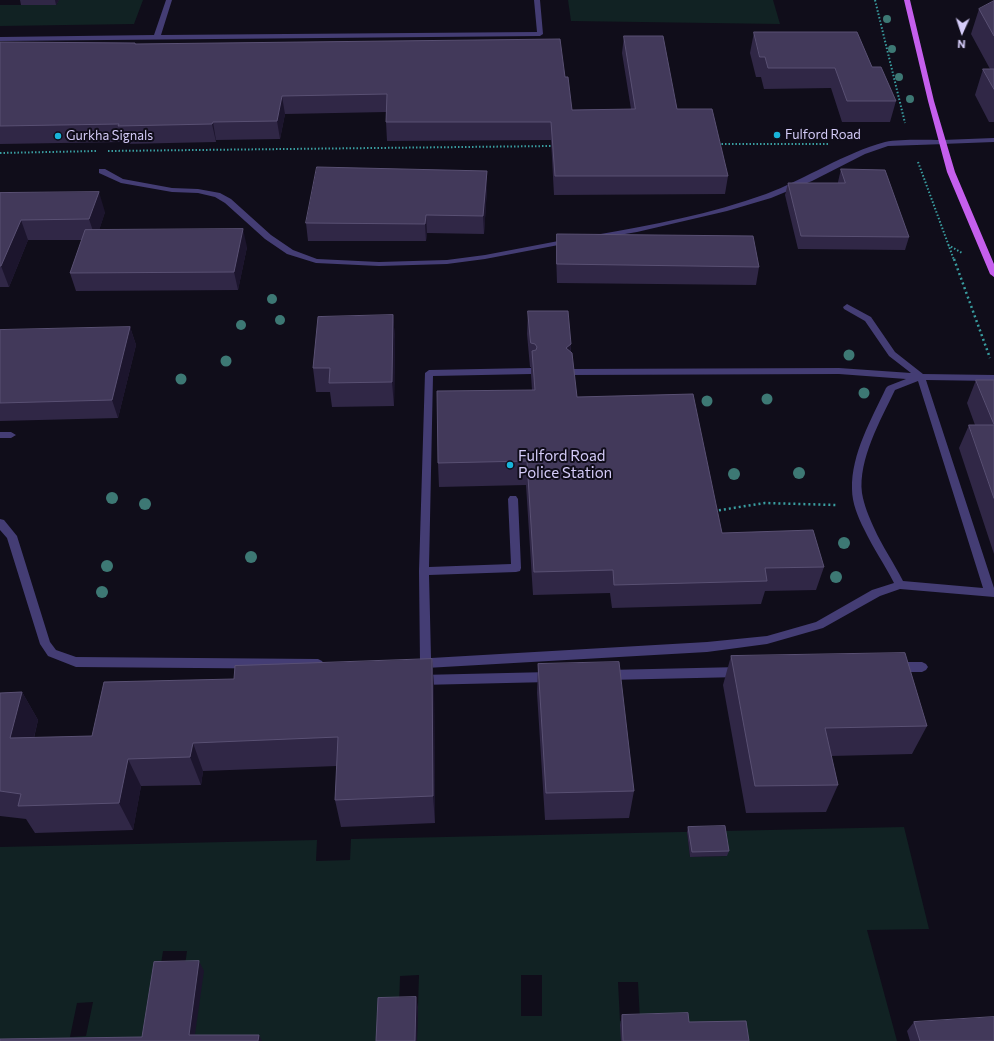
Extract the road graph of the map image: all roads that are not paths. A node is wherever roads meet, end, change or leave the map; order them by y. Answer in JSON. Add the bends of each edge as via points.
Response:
{"nodes":[{"id":1,"x":169,"y":0,"type":"edge"},
{"id":2,"x":536,"y":0,"type":"edge"},
{"id":3,"x":907,"y":0,"type":"edge"},
{"id":4,"x":157,"y":37,"type":"junction"},
{"id":5,"x":0,"y":39,"type":"edge"},
{"id":6,"x":994,"y":140,"type":"edge"},
{"id":7,"x":942,"y":142,"type":"junction"},
{"id":8,"x":102,"y":171,"type":"dead end"},
{"id":9,"x":994,"y":274,"type":"edge"},
{"id":10,"x":847,"y":307,"type":"dead end"},
{"id":11,"x":531,"y":371,"type":"edge"},
{"id":12,"x":570,"y":372,"type":"edge"},
{"id":13,"x":921,"y":378,"type":"junction"},
{"id":14,"x":994,"y":378,"type":"edge"},
{"id":15,"x":0,"y":435,"type":"edge"},
{"id":16,"x":11,"y":435,"type":"dead end"},
{"id":17,"x":513,"y":499,"type":"dead end"},
{"id":18,"x":0,"y":523,"type":"edge"},
{"id":19,"x":424,"y":571,"type":"junction"},
{"id":20,"x":900,"y":585,"type":"junction"},
{"id":21,"x":992,"y":592,"type":"edge"},
{"id":22,"x":412,"y":663,"type":"edge"},
{"id":23,"x":426,"y":663,"type":"junction"},
{"id":24,"x":330,"y":664,"type":"edge"},
{"id":25,"x":922,"y":667,"type":"dead end"},
{"id":26,"x":882,"y":668,"type":"edge"},
{"id":27,"x":748,"y":671,"type":"edge"},
{"id":28,"x":598,"y":675,"type":"edge"},
{"id":29,"x":558,"y":676,"type":"edge"},
{"id":30,"x":408,"y":681,"type":"edge"}],
"edges":[{"from":1,"to":4,"type":"street"},
{"from":2,"to":4,"type":"street","via":[[540,34]]},
{"from":3,"to":7,"type":"main road"},
{"from":4,"to":5,"type":"street"},
{"from":6,"to":7,"type":"street"},
{"from":7,"to":8,"type":"street","via":[[888,144],[876,147],[809,179],[727,209],[637,230],[447,262],[379,264],[316,261],[290,252],[268,237],[228,201],[217,195],[122,181]]},
{"from":7,"to":9,"type":"main road","via":[[954,181]]},
{"from":10,"to":13,"type":"street","via":[[868,319],[892,354]]},
{"from":11,"to":19,"type":"street","via":[[429,373]]},
{"from":12,"to":13,"type":"street","via":[[839,371]]},
{"from":13,"to":14,"type":"street"},
{"from":13,"to":20,"type":"street","via":[[891,388],[866,442],[856,483],[860,506],[869,530]]},
{"from":13,"to":21,"type":"street"},
{"from":15,"to":16,"type":"street"},
{"from":17,"to":19,"type":"street","via":[[516,568]]},
{"from":18,"to":24,"type":"street","via":[[12,536],[45,644],[52,653],[76,662]]},
{"from":19,"to":23,"type":"street"},
{"from":20,"to":21,"type":"street"},
{"from":20,"to":23,"type":"street","via":[[876,593],[819,625],[767,640],[707,647]]},
{"from":22,"to":23,"type":"street"},
{"from":25,"to":26,"type":"street"},
{"from":27,"to":28,"type":"street"},
{"from":29,"to":30,"type":"street"}]}
